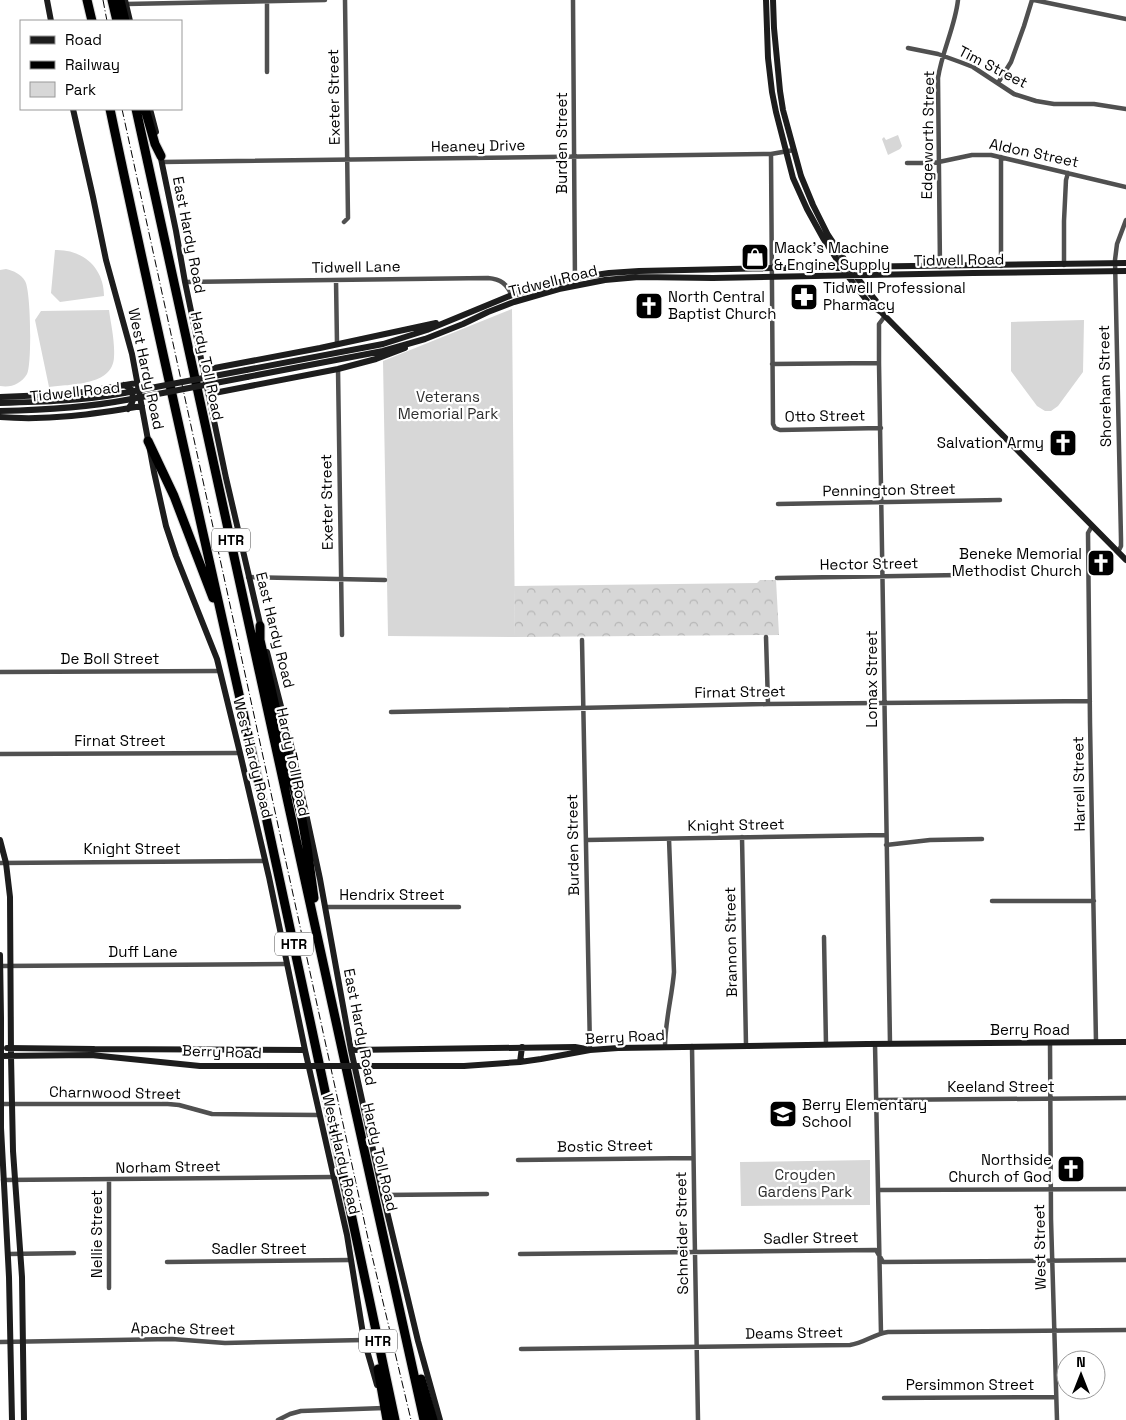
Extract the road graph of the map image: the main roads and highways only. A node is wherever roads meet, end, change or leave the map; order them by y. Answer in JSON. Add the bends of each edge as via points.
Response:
{"nodes":[{"id":1,"x":47,"y":0,"type":"edge"},
{"id":2,"x":87,"y":0,"type":"edge"},
{"id":3,"x":112,"y":0,"type":"edge"},
{"id":4,"x":766,"y":0,"type":"edge"},
{"id":5,"x":773,"y":0,"type":"edge"},
{"id":6,"x":124,"y":1,"type":"edge"},
{"id":7,"x":52,"y":20,"type":"edge"},
{"id":8,"x":92,"y":20,"type":"edge"},
{"id":9,"x":117,"y":20,"type":"edge"},
{"id":10,"x":125,"y":20,"type":"edge"},
{"id":11,"x":130,"y":20,"type":"edge"},
{"id":12,"x":73,"y":110,"type":"edge"},
{"id":13,"x":110,"y":110,"type":"edge"},
{"id":14,"x":136,"y":110,"type":"edge"},
{"id":15,"x":145,"y":110,"type":"edge"},
{"id":16,"x":150,"y":110,"type":"edge"},
{"id":17,"x":162,"y":159,"type":"junction"},
{"id":18,"x":810,"y":207,"type":"junction"},
{"id":19,"x":1126,"y":263,"type":"edge"},
{"id":20,"x":846,"y":268,"type":"junction"},
{"id":21,"x":940,"y":269,"type":"junction"},
{"id":22,"x":1001,"y":269,"type":"junction"},
{"id":23,"x":714,"y":270,"type":"junction"},
{"id":24,"x":1126,"y":272,"type":"edge"},
{"id":25,"x":639,"y":274,"type":"junction"},
{"id":26,"x":847,"y":275,"type":"junction"},
{"id":27,"x":855,"y":275,"type":"junction"},
{"id":28,"x":713,"y":278,"type":"junction"},
{"id":29,"x":513,"y":298,"type":"junction"},
{"id":30,"x":883,"y":314,"type":"junction"},
{"id":31,"x":461,"y":317,"type":"junction"},
{"id":32,"x":425,"y":339,"type":"junction"},
{"id":33,"x":217,"y":368,"type":"junction"},
{"id":34,"x":204,"y":370,"type":"junction"},
{"id":35,"x":246,"y":374,"type":"junction"},
{"id":36,"x":137,"y":383,"type":"junction"},
{"id":37,"x":124,"y":385,"type":"junction"},
{"id":38,"x":226,"y":391,"type":"junction"},
{"id":39,"x":209,"y":394,"type":"junction"},
{"id":40,"x":0,"y":397,"type":"edge"},
{"id":41,"x":0,"y":403,"type":"edge"},
{"id":42,"x":142,"y":406,"type":"junction"},
{"id":43,"x":128,"y":408,"type":"junction"},
{"id":44,"x":0,"y":411,"type":"edge"},
{"id":45,"x":0,"y":417,"type":"edge"},
{"id":46,"x":148,"y":441,"type":"junction"},
{"id":47,"x":1126,"y":560,"type":"edge"},
{"id":48,"x":224,"y":626,"type":"junction"},
{"id":49,"x":260,"y":626,"type":"junction"},
{"id":50,"x":0,"y":840,"type":"edge"},
{"id":51,"x":3,"y":863,"type":"edge"},
{"id":52,"x":0,"y":955,"type":"edge"},
{"id":53,"x":0,"y":966,"type":"edge"},
{"id":54,"x":324,"y":970,"type":"junction"},
{"id":55,"x":1126,"y":1042,"type":"edge"},
{"id":56,"x":0,"y":1048,"type":"edge"},
{"id":57,"x":11,"y":1048,"type":"junction"},
{"id":58,"x":522,"y":1048,"type":"junction"},
{"id":59,"x":90,"y":1049,"type":"junction"},
{"id":60,"x":172,"y":1050,"type":"junction"},
{"id":61,"x":305,"y":1050,"type":"junction"},
{"id":62,"x":351,"y":1050,"type":"junction"},
{"id":63,"x":590,"y":1050,"type":"junction"},
{"id":64,"x":0,"y":1056,"type":"edge"},
{"id":65,"x":11,"y":1056,"type":"junction"},
{"id":66,"x":127,"y":1058,"type":"junction"},
{"id":67,"x":520,"y":1062,"type":"junction"},
{"id":68,"x":169,"y":1063,"type":"junction"},
{"id":69,"x":0,"y":1104,"type":"edge"},
{"id":70,"x":4,"y":1195,"type":"junction"},
{"id":71,"x":17,"y":1209,"type":"junction"},
{"id":72,"x":361,"y":1263,"type":"junction"},
{"id":73,"x":406,"y":1336,"type":"junction"},
{"id":74,"x":12,"y":1420,"type":"edge"},
{"id":75,"x":24,"y":1420,"type":"edge"},
{"id":76,"x":386,"y":1420,"type":"edge"},
{"id":77,"x":395,"y":1420,"type":"edge"},
{"id":78,"x":424,"y":1420,"type":"edge"},
{"id":79,"x":433,"y":1420,"type":"edge"},
{"id":80,"x":440,"y":1420,"type":"edge"}],
"edges":[{"from":1,"to":7,"type":"main road"},
{"from":2,"to":8,"type":"highway"},
{"from":3,"to":9,"type":"highway"},
{"from":4,"to":18,"type":"main road","via":[[771,86],[776,112],[793,178]]},
{"from":5,"to":18,"type":"main road","via":[[783,110]]},
{"from":6,"to":10,"type":"highway"},
{"from":6,"to":11,"type":"main road"},
{"from":12,"to":36,"type":"main road","name":"West Hardy Road"},
{"from":13,"to":48,"type":"highway","number":"HTR"},
{"from":14,"to":54,"type":"highway","name":"Hardy Toll Road","number":"HTR"},
{"from":15,"to":17,"type":"highway"},
{"from":16,"to":17,"type":"main road","name":"East Hardy Road"},
{"from":17,"to":34,"type":"main road","name":"East Hardy Road"},
{"from":18,"to":20,"type":"main road"},
{"from":19,"to":22,"type":"main road","name":"Tidwell Road"},
{"from":20,"to":21,"type":"main road","name":"Tidwell Road"},
{"from":20,"to":23,"type":"main road","name":"Tidwell Road"},
{"from":20,"to":26,"type":"main road"},
{"from":20,"to":27,"type":"main road"},
{"from":21,"to":22,"type":"main road","name":"Tidwell Road"},
{"from":21,"to":27,"type":"main road","name":"Tidwell Road"},
{"from":22,"to":24,"type":"main road","name":"Tidwell Road"},
{"from":23,"to":25,"type":"main road","name":"Tidwell Road"},
{"from":23,"to":28,"type":"main road"},
{"from":25,"to":28,"type":"main road","name":"Tidwell Road"},
{"from":25,"to":29,"type":"main road","name":"Tidwell Road","via":[[575,281]]},
{"from":26,"to":27,"type":"main road","name":"Tidwell Road"},
{"from":26,"to":28,"type":"main road","name":"Tidwell Road"},
{"from":26,"to":30,"type":"main road","via":[[871,306]]},
{"from":27,"to":30,"type":"main road"},
{"from":29,"to":31,"type":"main road","name":"Tidwell Road"},
{"from":29,"to":32,"type":"main road","name":"Tidwell Road"},
{"from":30,"to":47,"type":"main road"},
{"from":31,"to":33,"type":"main road"},
{"from":31,"to":35,"type":"main road","name":"Tidwell Road","via":[[384,344]]},
{"from":32,"to":35,"type":"main road","name":"Tidwell Road","via":[[383,351]]},
{"from":32,"to":38,"type":"main road","via":[[397,352],[338,369]]},
{"from":33,"to":34,"type":"main road"},
{"from":33,"to":38,"type":"main road","via":[[212,374],[213,382]]},
{"from":34,"to":39,"type":"main road","name":"East Hardy Road"},
{"from":35,"to":41,"type":"main road","name":"Tidwell Road","bridge":true,"via":[[80,400]]},
{"from":35,"to":44,"type":"main road","name":"Tidwell Road","bridge":true,"via":[[88,406]]},
{"from":36,"to":37,"type":"main road"},
{"from":36,"to":42,"type":"main road","name":"West Hardy Road"},
{"from":37,"to":40,"type":"main road","via":[[71,394]]},
{"from":37,"to":43,"type":"main road","via":[[133,394],[134,400]]},
{"from":38,"to":39,"type":"main road"},
{"from":39,"to":49,"type":"main road","name":"East Hardy Road"},
{"from":42,"to":43,"type":"main road"},
{"from":42,"to":46,"type":"main road","name":"West Hardy Road"},
{"from":43,"to":45,"type":"main road","via":[[48,419]]},
{"from":46,"to":48,"type":"highway","via":[[174,496]]},
{"from":46,"to":61,"type":"main road","name":"West Hardy Road","via":[[166,526],[219,670],[265,861]]},
{"from":48,"to":72,"type":"highway","number":"HTR"},
{"from":49,"to":54,"type":"highway","via":[[260,640],[307,847]]},
{"from":49,"to":62,"type":"main road","name":"East Hardy Road","via":[[293,753]]},
{"from":50,"to":51,"type":"main road"},
{"from":51,"to":57,"type":"main road","via":[[10,897]]},
{"from":52,"to":53,"type":"main road"},
{"from":53,"to":56,"type":"main road"},
{"from":54,"to":73,"type":"highway","name":"Hardy Toll Road","number":"HTR"},
{"from":55,"to":63,"type":"main road","name":"Berry Road","via":[[746,1045]]},
{"from":56,"to":57,"type":"main road","name":"Berry Road"},
{"from":56,"to":64,"type":"main road"},
{"from":57,"to":59,"type":"main road","name":"Berry Road"},
{"from":57,"to":65,"type":"main road"},
{"from":58,"to":62,"type":"main road"},
{"from":58,"to":63,"type":"main road","via":[[575,1047]]},
{"from":58,"to":67,"type":"main road"},
{"from":59,"to":60,"type":"main road"},
{"from":59,"to":66,"type":"main road","name":"Berry Road"},
{"from":60,"to":61,"type":"main road"},
{"from":60,"to":68,"type":"main road"},
{"from":61,"to":76,"type":"main road","name":"West Hardy Road","via":[[347,1235],[364,1340]]},
{"from":62,"to":80,"type":"main road","name":"East Hardy Road","via":[[383,1195]]},
{"from":63,"to":67,"type":"main road","name":"Berry Road"},
{"from":64,"to":65,"type":"main road","name":"Berry Road"},
{"from":64,"to":69,"type":"main road"},
{"from":65,"to":66,"type":"main road","name":"Berry Road"},
{"from":65,"to":71,"type":"main road"},
{"from":66,"to":68,"type":"main road","name":"Berry Road"},
{"from":67,"to":68,"type":"main road","name":"Berry Road","bridge":true,"via":[[464,1066],[200,1066]]},
{"from":69,"to":70,"type":"main road"},
{"from":70,"to":71,"type":"main road"},
{"from":70,"to":74,"type":"main road"},
{"from":71,"to":75,"type":"main road"},
{"from":72,"to":76,"type":"highway"},
{"from":72,"to":77,"type":"highway","number":"HTR"},
{"from":73,"to":78,"type":"highway","name":"Hardy Toll Road","number":"HTR"},
{"from":73,"to":79,"type":"highway"}]}
